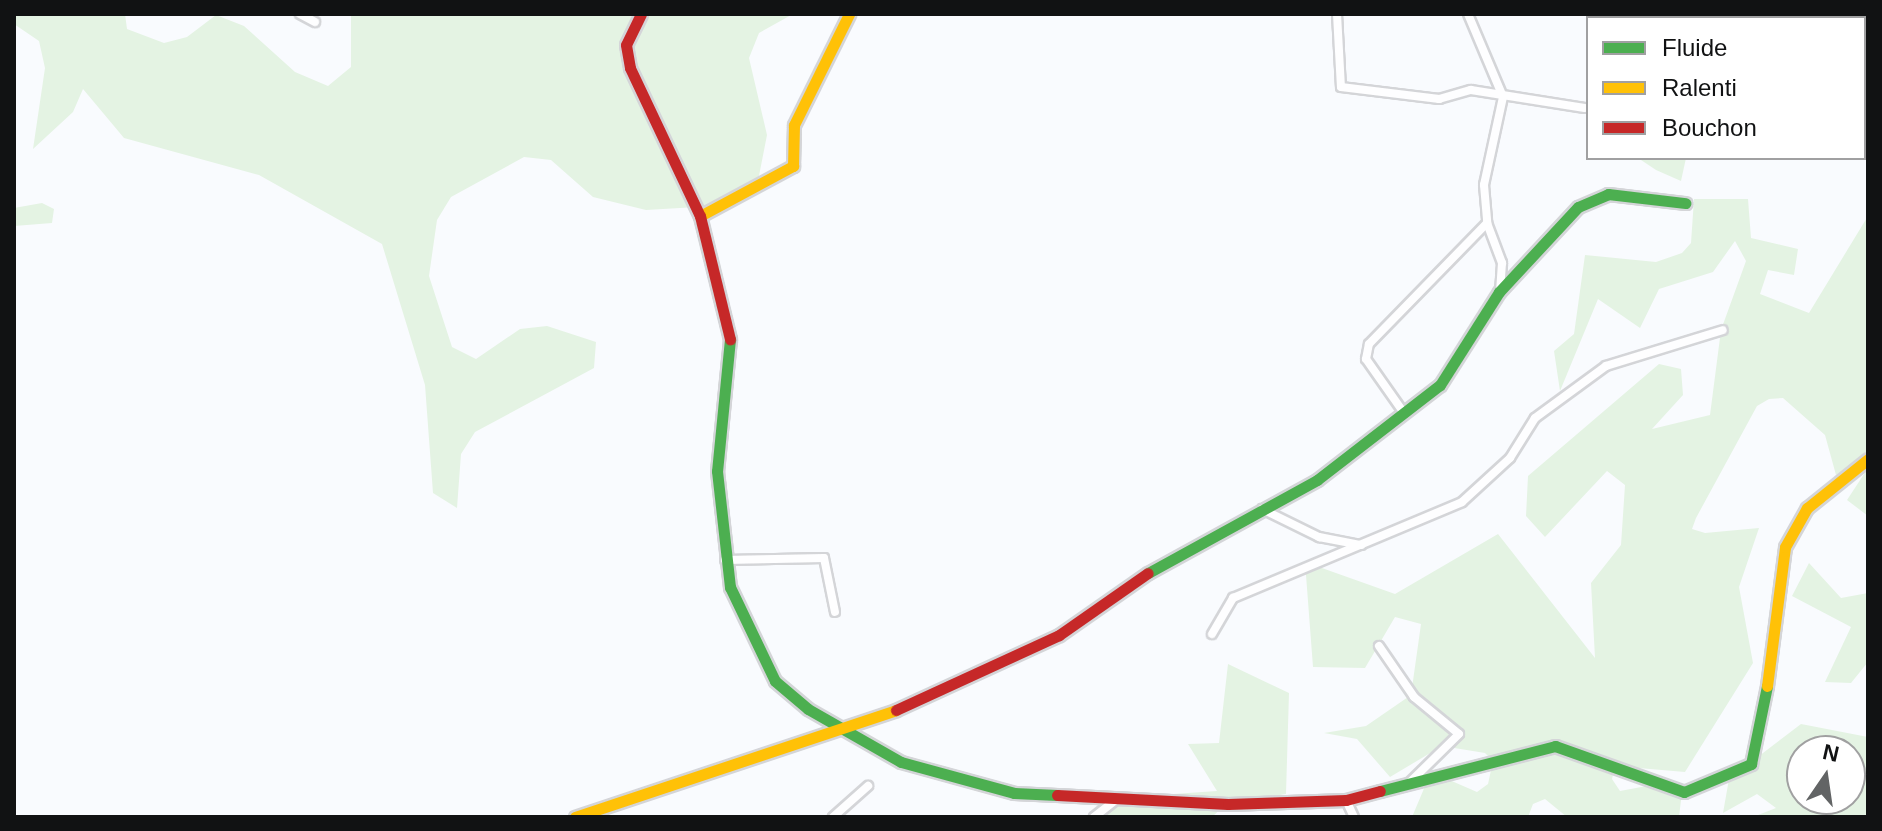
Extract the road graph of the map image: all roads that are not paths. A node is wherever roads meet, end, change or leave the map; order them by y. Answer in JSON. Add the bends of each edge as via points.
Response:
{"nodes":[{"id":1,"x":300,"y":14,"type":"edge"},
{"id":2,"x":641,"y":14,"type":"edge"},
{"id":3,"x":849,"y":14,"type":"edge"},
{"id":4,"x":1337,"y":14,"type":"edge"},
{"id":5,"x":1468,"y":14,"type":"edge"},
{"id":6,"x":315,"y":22,"type":"dead end"},
{"id":7,"x":1503,"y":97,"type":"junction"},
{"id":8,"x":1585,"y":108,"type":"dead end"},
{"id":9,"x":1685,"y":203,"type":"dead end"},
{"id":10,"x":700,"y":216,"type":"junction"},
{"id":11,"x":1487,"y":223,"type":"junction"},
{"id":12,"x":1499,"y":292,"type":"junction"},
{"id":13,"x":1723,"y":330,"type":"dead end"},
{"id":14,"x":1404,"y":413,"type":"junction"},
{"id":15,"x":1868,"y":459,"type":"edge"},
{"id":16,"x":1262,"y":509,"type":"junction"},
{"id":17,"x":1366,"y":545,"type":"junction"},
{"id":18,"x":725,"y":560,"type":"junction"},
{"id":19,"x":835,"y":612,"type":"dead end"},
{"id":20,"x":1212,"y":634,"type":"dead end"},
{"id":21,"x":1379,"y":646,"type":"dead end"},
{"id":22,"x":842,"y":729,"type":"junction"},
{"id":23,"x":1408,"y":784,"type":"junction"},
{"id":24,"x":868,"y":786,"type":"dead end"},
{"id":25,"x":1117,"y":799,"type":"junction"},
{"id":26,"x":1346,"y":800,"type":"junction"},
{"id":27,"x":575,"y":817,"type":"edge"},
{"id":28,"x":833,"y":817,"type":"edge"},
{"id":29,"x":1094,"y":817,"type":"edge"},
{"id":30,"x":1354,"y":817,"type":"edge"}],
"edges":[{"from":1,"to":6,"type":"street"},
{"from":2,"to":10,"type":"street","via":[[626,45],[630,68]]},
{"from":3,"to":10,"type":"street","via":[[794,125],[793,166]]},
{"from":4,"to":7,"type":"street","via":[[1341,87],[1439,99],[1471,90]]},
{"from":5,"to":7,"type":"street"},
{"from":7,"to":8,"type":"street"},
{"from":7,"to":11,"type":"street","via":[[1484,185]]},
{"from":9,"to":12,"type":"street","via":[[1595,197]]},
{"from":10,"to":18,"type":"street","via":[[732,347],[717,471]]},
{"from":11,"to":12,"type":"street","via":[[1502,263]]},
{"from":11,"to":14,"type":"street","via":[[1369,344],[1366,359]]},
{"from":12,"to":14,"type":"street","via":[[1440,385]]},
{"from":13,"to":17,"type":"street","via":[[1606,366],[1535,418],[1510,458],[1462,502]]},
{"from":14,"to":16,"type":"street","via":[[1317,480]]},
{"from":15,"to":23,"type":"street","via":[[1807,508],[1785,547],[1751,764],[1729,779],[1684,792],[1555,746]]},
{"from":16,"to":17,"type":"street","via":[[1319,537]]},
{"from":16,"to":22,"type":"street","via":[[1005,664]]},
{"from":17,"to":20,"type":"street","via":[[1318,558],[1228,601]]},
{"from":18,"to":19,"type":"street","via":[[824,558]]},
{"from":18,"to":22,"type":"street","via":[[764,665],[808,709]]},
{"from":21,"to":23,"type":"street","via":[[1414,697],[1459,734]]},
{"from":22,"to":25,"type":"street","via":[[942,776],[1014,793]]},
{"from":22,"to":27,"type":"street"},
{"from":23,"to":26,"type":"street"},
{"from":24,"to":28,"type":"street"},
{"from":25,"to":26,"type":"street"},
{"from":25,"to":29,"type":"street"},
{"from":26,"to":30,"type":"street"}]}
